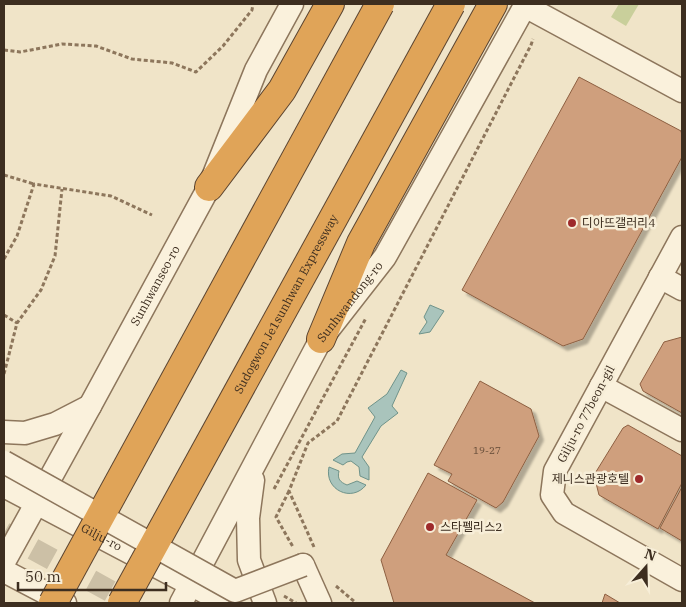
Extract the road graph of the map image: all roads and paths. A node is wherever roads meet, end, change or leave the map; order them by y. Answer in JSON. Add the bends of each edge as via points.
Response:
{"nodes":[{"id":1,"x":253,"y":4,"type":"edge"},
{"id":2,"x":292,"y":4,"type":"edge"},
{"id":3,"x":330,"y":4,"type":"edge"},
{"id":4,"x":380,"y":4,"type":"edge"},
{"id":5,"x":451,"y":4,"type":"edge"},
{"id":6,"x":493,"y":4,"type":"edge"},
{"id":7,"x":530,"y":8,"type":"edge"},
{"id":8,"x":4,"y":50,"type":"edge"},
{"id":9,"x":682,"y":92,"type":"edge"},
{"id":10,"x":4,"y":175,"type":"edge"},
{"id":11,"x":34,"y":184,"type":"junction"},
{"id":12,"x":209,"y":187,"type":"junction"},
{"id":13,"x":62,"y":189,"type":"junction"},
{"id":14,"x":152,"y":216,"type":"dead end"},
{"id":15,"x":682,"y":236,"type":"edge"},
{"id":16,"x":4,"y":259,"type":"edge"},
{"id":17,"x":660,"y":277,"type":"junction"},
{"id":18,"x":682,"y":289,"type":"edge"},
{"id":19,"x":370,"y":310,"type":"dead end"},
{"id":20,"x":4,"y":314,"type":"edge"},
{"id":21,"x":17,"y":323,"type":"junction"},
{"id":22,"x":321,"y":339,"type":"junction"},
{"id":23,"x":4,"y":374,"type":"edge"},
{"id":24,"x":601,"y":386,"type":"junction"},
{"id":25,"x":90,"y":406,"type":"junction"},
{"id":26,"x":682,"y":430,"type":"edge"},
{"id":27,"x":4,"y":432,"type":"edge"},
{"id":28,"x":4,"y":462,"type":"edge"},
{"id":29,"x":255,"y":464,"type":"junction"},
{"id":30,"x":4,"y":486,"type":"edge"},
{"id":31,"x":289,"y":491,"type":"junction"},
{"id":32,"x":271,"y":494,"type":"dead end"},
{"id":33,"x":37,"y":503,"type":"junction"},
{"id":34,"x":310,"y":558,"type":"junction"},
{"id":35,"x":4,"y":562,"type":"edge"},
{"id":36,"x":4,"y":571,"type":"edge"},
{"id":37,"x":682,"y":580,"type":"edge"},
{"id":38,"x":335,"y":585,"type":"dead end"},
{"id":39,"x":186,"y":594,"type":"edge"},
{"id":40,"x":230,"y":599,"type":"edge"},
{"id":41,"x":273,"y":599,"type":"edge"},
{"id":42,"x":52,"y":603,"type":"edge"},
{"id":43,"x":65,"y":603,"type":"edge"},
{"id":44,"x":122,"y":603,"type":"edge"},
{"id":45,"x":296,"y":603,"type":"edge"},
{"id":46,"x":320,"y":603,"type":"edge"},
{"id":47,"x":356,"y":603,"type":"edge"}],
"edges":[{"from":1,"to":8,"type":"path","via":[[252,10],[224,46],[196,72],[172,63],[132,59],[96,46],[62,44],[20,52]]},
{"from":2,"to":12,"type":"street","name":"Sunhwanseo-ro","via":[[256,70]]},
{"from":3,"to":12,"type":"highway","via":[[282,90]]},
{"from":4,"to":42,"type":"highway","bridge":true},
{"from":5,"to":44,"type":"highway","name":"Sudogwon Je1sunhwan Expressway","bridge":true},
{"from":6,"to":22,"type":"highway","via":[[361,242]]},
{"from":7,"to":9,"type":"street"},
{"from":7,"to":22,"type":"street","name":"Sunhwandong-ro","via":[[385,257]]},
{"from":7,"to":31,"type":"path","via":[[531,45],[337,421],[308,443]]},
{"from":10,"to":11,"type":"path"},
{"from":11,"to":13,"type":"path"},
{"from":11,"to":16,"type":"path","via":[[16,236]]},
{"from":12,"to":25,"type":"street","name":"Sunhwanseo-ro"},
{"from":13,"to":14,"type":"path","via":[[111,196]]},
{"from":13,"to":21,"type":"path","via":[[55,256],[41,290]]},
{"from":15,"to":17,"type":"street","name":"Gilju-ro 77beon-gil"},
{"from":17,"to":18,"type":"street"},
{"from":17,"to":24,"type":"street","name":"Gilju-ro 77beon-gil"},
{"from":19,"to":32,"type":"path"},
{"from":20,"to":21,"type":"path"},
{"from":21,"to":23,"type":"path"},
{"from":22,"to":29,"type":"street","name":"Sunhwandong-ro"},
{"from":24,"to":26,"type":"street"},
{"from":24,"to":37,"type":"street","name":"Gilju-ro 77beon-gil","via":[[555,471],[552,495],[564,513]]},
{"from":25,"to":27,"type":"street","via":[[55,424],[25,432]]},
{"from":25,"to":33,"type":"street","name":"Sunhwanseo-ro"},
{"from":28,"to":40,"type":"street","bridge":true},
{"from":29,"to":39,"type":"street","name":"Sunhwandong-ro"},
{"from":29,"to":41,"type":"street","via":[[248,518],[249,560],[263,602]]},
{"from":30,"to":33,"type":"street","name":"Gilju-ro"},
{"from":31,"to":34,"type":"path"},
{"from":31,"to":34,"type":"path","via":[[276,517]]},
{"from":33,"to":35,"type":"street","name":"Sunhwanseo-ro"},
{"from":33,"to":39,"type":"street","name":"Gilju-ro"},
{"from":34,"to":40,"type":"street","bridge":true},
{"from":34,"to":46,"type":"street"},
{"from":36,"to":43,"type":"street"},
{"from":38,"to":47,"type":"path"},
{"from":39,"to":40,"type":"street","name":"Gilju-ro"},
{"from":41,"to":45,"type":"path"}]}
